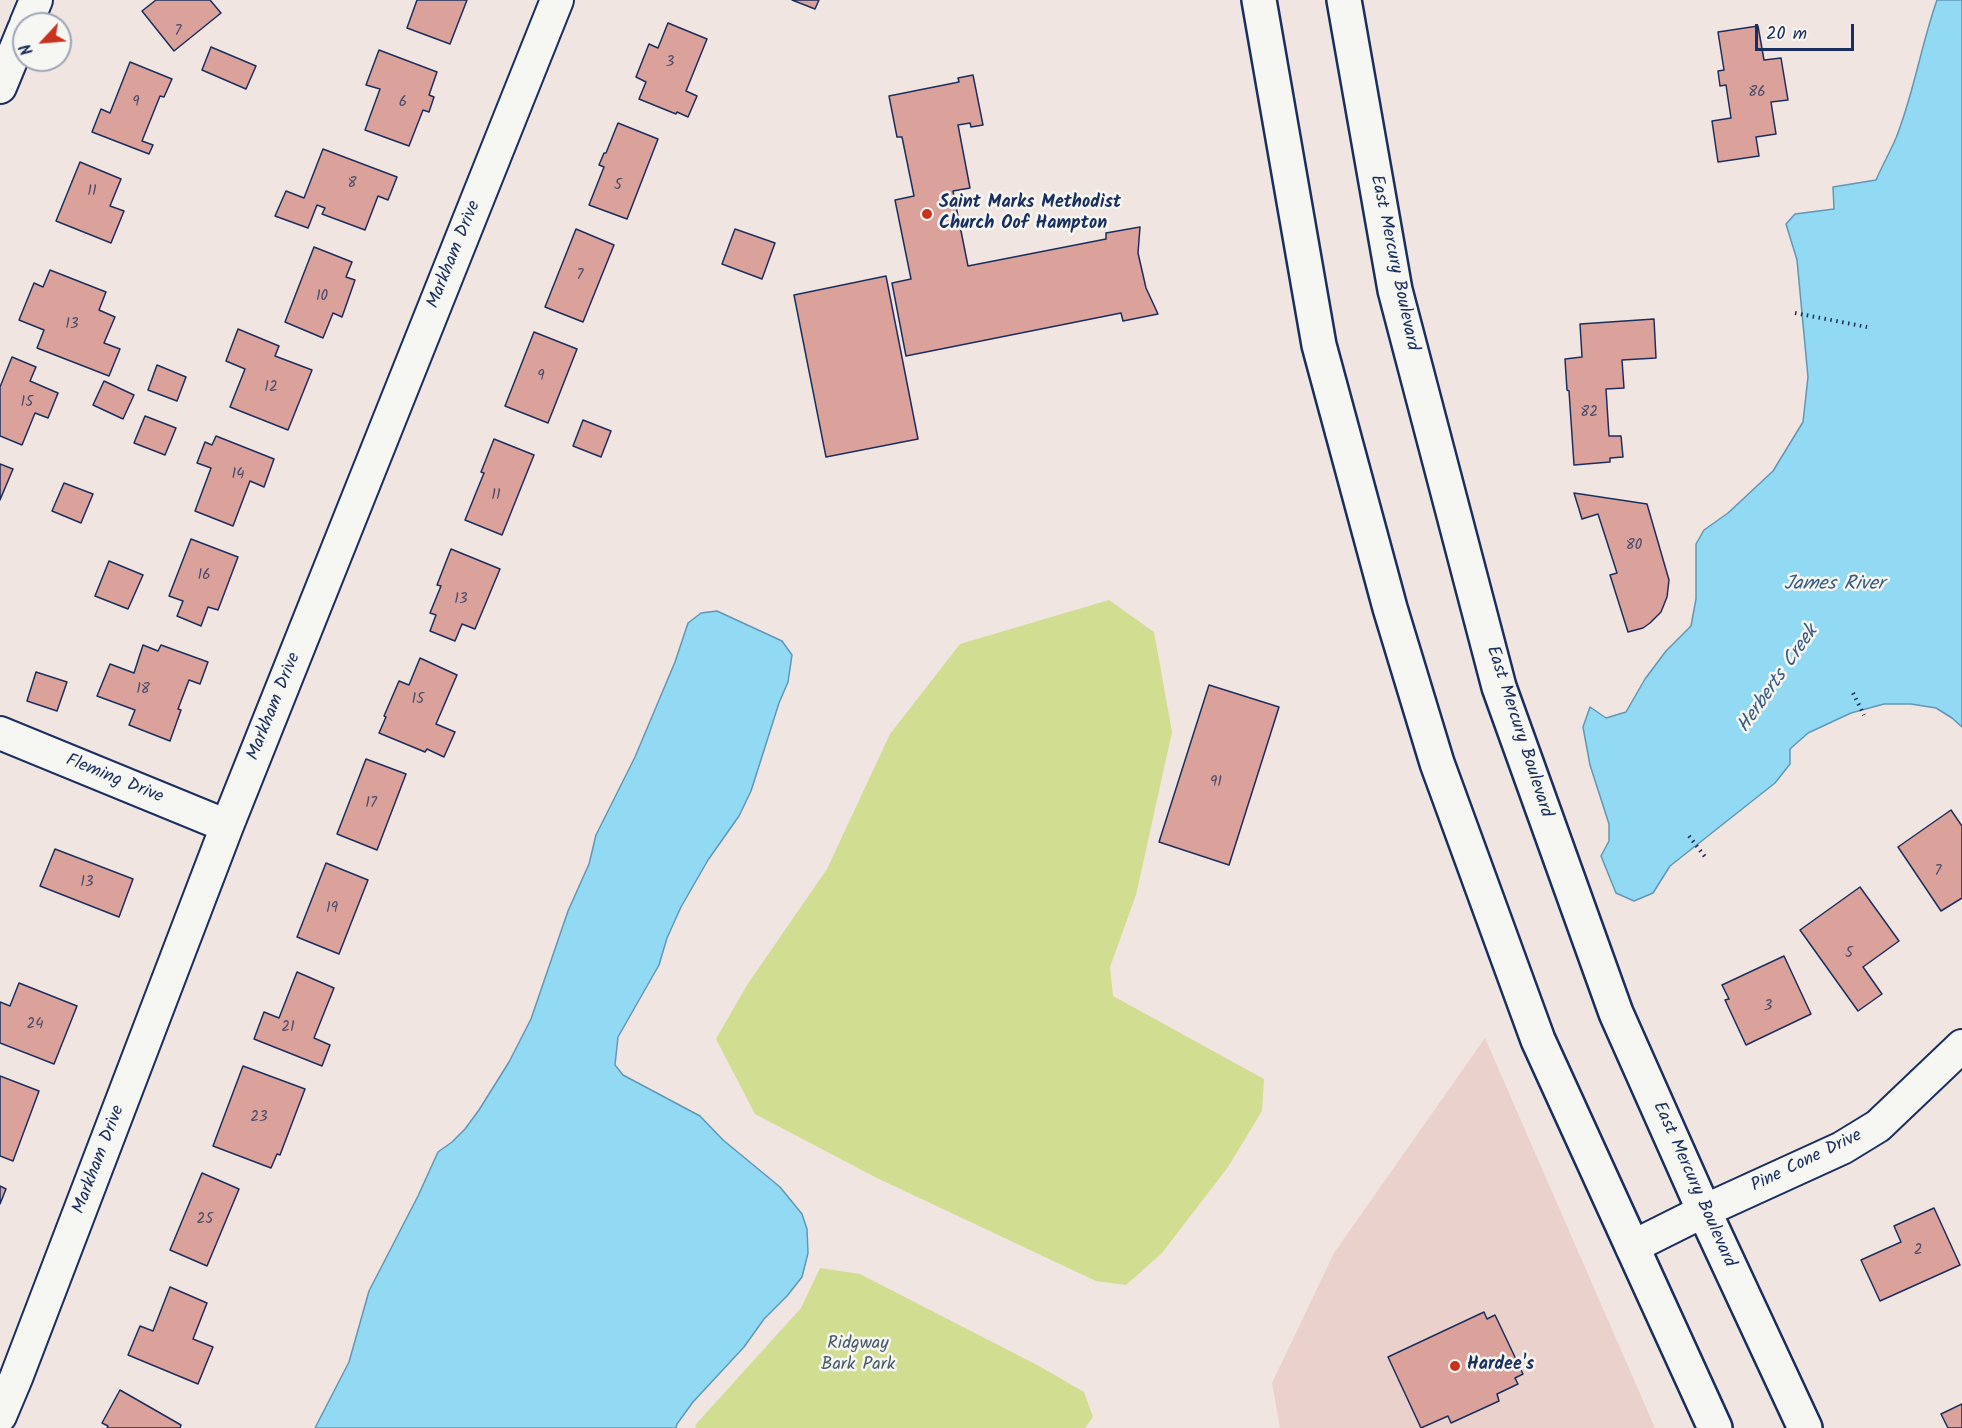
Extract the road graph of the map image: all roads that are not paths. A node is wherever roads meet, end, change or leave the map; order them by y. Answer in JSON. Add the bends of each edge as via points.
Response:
{"nodes":[{"id":1,"x":557,"y":0,"type":"edge"},
{"id":2,"x":1259,"y":0,"type":"edge"},
{"id":3,"x":1344,"y":0,"type":"edge"},
{"id":4,"x":12,"y":58,"type":"edge"},
{"id":5,"x":0,"y":87,"type":"edge"},
{"id":6,"x":0,"y":733,"type":"edge"},
{"id":7,"x":227,"y":826,"type":"junction"},
{"id":8,"x":1962,"y":1046,"type":"edge"},
{"id":9,"x":1704,"y":1211,"type":"junction"},
{"id":10,"x":1632,"y":1246,"type":"junction"},
{"id":11,"x":0,"y":1416,"type":"edge"},
{"id":12,"x":1715,"y":1428,"type":"edge"},
{"id":13,"x":1805,"y":1428,"type":"edge"}],
"edges":[{"from":1,"to":7,"type":"street","name":"Markham Drive"},
{"from":2,"to":10,"type":"main road","via":[[1320,345],[1416,696],[1538,1040]]},
{"from":3,"to":9,"type":"main road","name":"East Mercury Boulevard","via":[[1395,290],[1499,687],[1616,1013]]},
{"from":4,"to":5,"type":"street"},
{"from":6,"to":7,"type":"street","name":"Fleming Drive"},
{"from":7,"to":11,"type":"street","name":"Markham Drive"},
{"from":8,"to":9,"type":"street","name":"Pine Cone Drive","via":[[1878,1126],[1842,1148]]},
{"from":9,"to":10,"type":"street","name":"Pine Cone Drive"},
{"from":9,"to":13,"type":"main road","name":"East Mercury Boulevard"},
{"from":10,"to":12,"type":"main road"}]}
